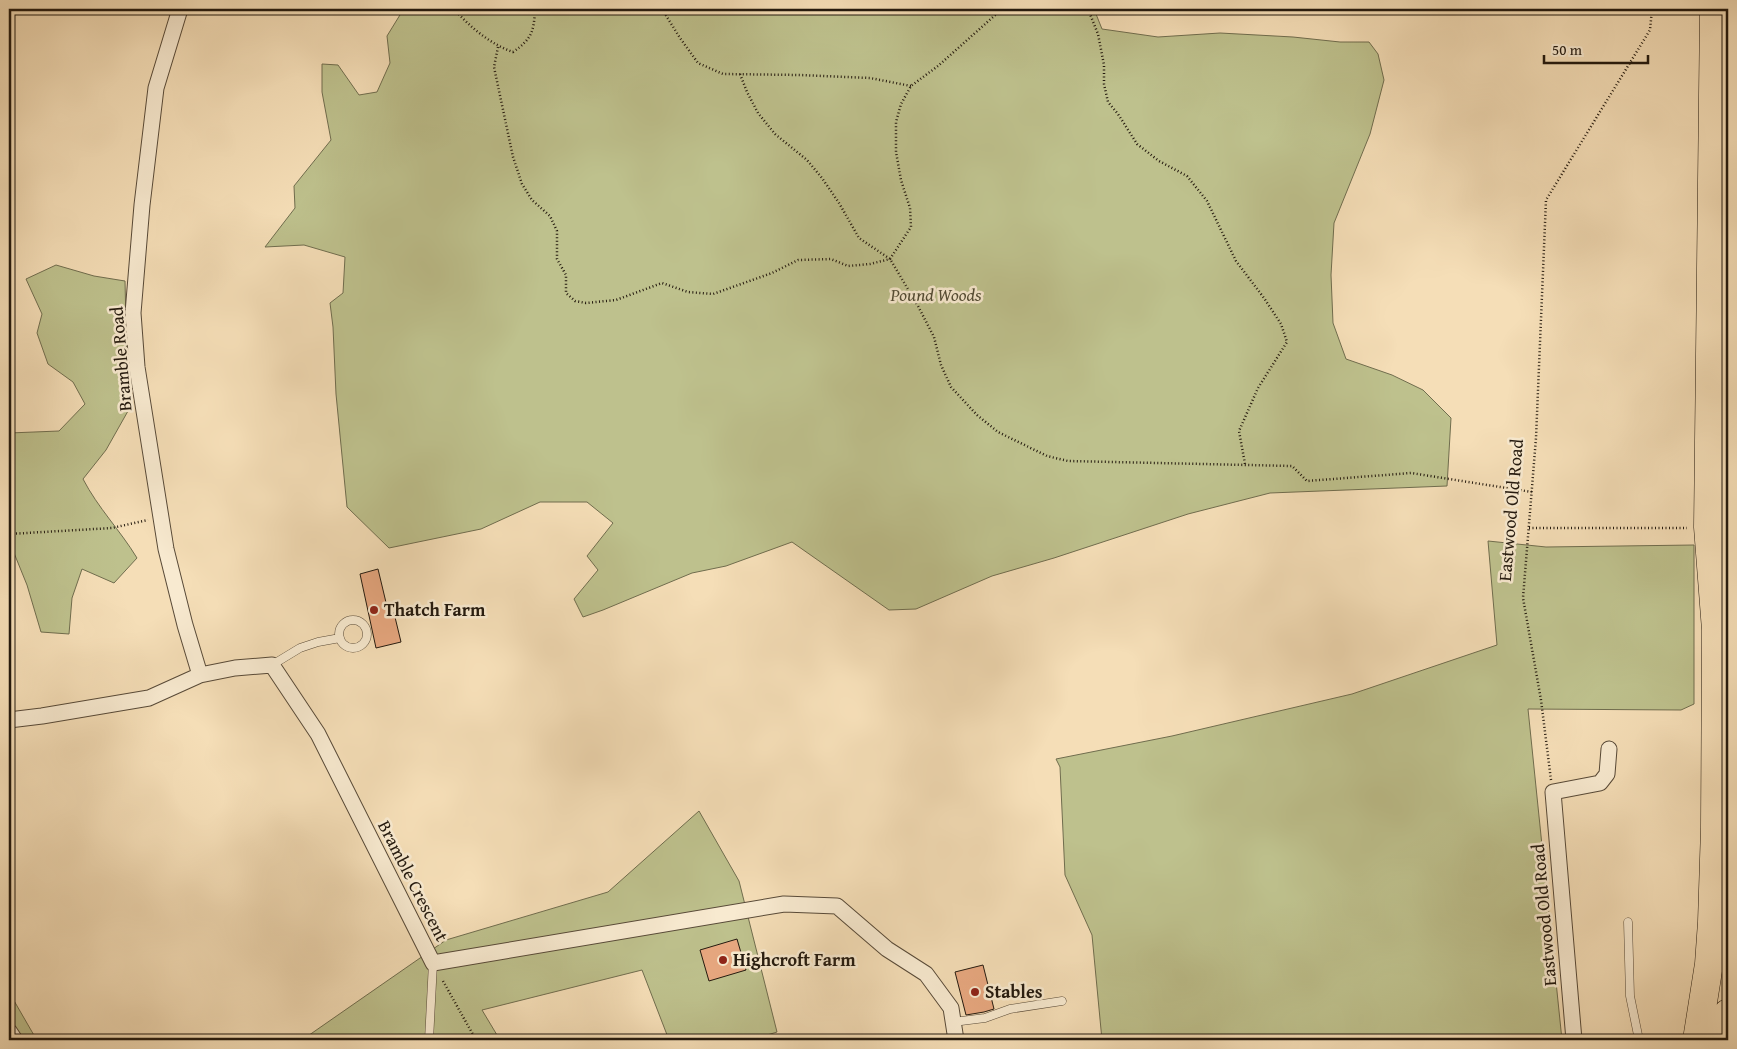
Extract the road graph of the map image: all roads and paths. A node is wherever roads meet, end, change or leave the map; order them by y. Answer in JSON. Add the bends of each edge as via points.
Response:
{"nodes":[{"id":1,"x":180,"y":9,"type":"edge"},
{"id":2,"x":454,"y":9,"type":"edge"},
{"id":3,"x":535,"y":9,"type":"edge"},
{"id":4,"x":662,"y":9,"type":"edge"},
{"id":5,"x":1002,"y":9,"type":"edge"},
{"id":6,"x":1088,"y":9,"type":"edge"},
{"id":7,"x":1652,"y":9,"type":"edge"},
{"id":8,"x":1714,"y":9,"type":"edge"},
{"id":9,"x":498,"y":47,"type":"junction"},
{"id":10,"x":740,"y":74,"type":"junction"},
{"id":11,"x":911,"y":86,"type":"junction"},
{"id":12,"x":890,"y":259,"type":"junction"},
{"id":13,"x":1245,"y":464,"type":"junction"},
{"id":14,"x":1532,"y":492,"type":"junction"},
{"id":15,"x":162,"y":517,"type":"junction"},
{"id":16,"x":1708,"y":527,"type":"junction"},
{"id":17,"x":1528,"y":528,"type":"junction"},
{"id":18,"x":9,"y":534,"type":"edge"},
{"id":19,"x":340,"y":638,"type":"dead end"},
{"id":20,"x":272,"y":665,"type":"junction"},
{"id":21,"x":200,"y":675,"type":"junction"},
{"id":22,"x":9,"y":720,"type":"edge"},
{"id":23,"x":1609,"y":749,"type":"dead end"},
{"id":24,"x":1553,"y":792,"type":"junction"},
{"id":25,"x":1628,"y":922,"type":"dead end"},
{"id":26,"x":432,"y":963,"type":"junction"},
{"id":27,"x":1062,"y":1001,"type":"dead end"},
{"id":28,"x":1728,"y":1012,"type":"edge"},
{"id":29,"x":953,"y":1022,"type":"junction"},
{"id":30,"x":9,"y":1031,"type":"edge"},
{"id":31,"x":15,"y":1040,"type":"edge"},
{"id":32,"x":429,"y":1040,"type":"edge"},
{"id":33,"x":476,"y":1040,"type":"edge"},
{"id":34,"x":956,"y":1040,"type":"edge"},
{"id":35,"x":1574,"y":1040,"type":"edge"},
{"id":36,"x":1639,"y":1040,"type":"edge"},
{"id":37,"x":1697,"y":1040,"type":"edge"},
{"id":38,"x":1723,"y":1040,"type":"edge"}],
"edges":[{"from":1,"to":15,"type":"street","name":"Bramble Road","via":[[156,88],[133,314],[137,367]]},
{"from":2,"to":9,"type":"path","via":[[470,27]]},
{"from":3,"to":9,"type":"path","via":[[534,28],[524,44],[513,52]]},
{"from":4,"to":10,"type":"path","via":[[698,63],[723,74]]},
{"from":5,"to":11,"type":"path"},
{"from":6,"to":13,"type":"path","via":[[1098,34],[1108,102],[1137,144],[1187,176],[1207,201],[1236,261],[1281,324],[1288,342],[1258,388],[1239,431]]},
{"from":7,"to":14,"type":"path","name":"Eastwood Old Road","via":[[1650,30],[1546,200]]},
{"from":8,"to":16,"type":"highway"},
{"from":9,"to":12,"type":"path","via":[[494,67],[513,157],[522,184],[532,200],[550,216],[557,231],[557,259],[566,275],[566,294],[575,301],[616,300],[662,283],[688,292],[713,294],[798,260],[831,259],[848,266]]},
{"from":10,"to":11,"type":"path","via":[[870,78]]},
{"from":10,"to":12,"type":"path","via":[[758,113],[775,134],[817,172],[859,238]]},
{"from":11,"to":12,"type":"path","via":[[896,122],[896,152],[910,208],[911,227]]},
{"from":12,"to":13,"type":"path","via":[[934,337],[951,387],[998,432],[1047,456],[1068,461]]},
{"from":13,"to":14,"type":"path","via":[[1292,466],[1307,481],[1411,473]]},
{"from":14,"to":17,"type":"path","name":"Eastwood Old Road"},
{"from":15,"to":18,"type":"path","via":[[112,528]]},
{"from":15,"to":21,"type":"street","name":"Bramble Road","via":[[169,558]]},
{"from":16,"to":17,"type":"path"},
{"from":16,"to":37,"type":"highway","via":[[1716,630],[1715,828],[1709,964]]},
{"from":17,"to":24,"type":"path","name":"Eastwood Old Road","via":[[1523,598]]},
{"from":19,"to":20,"type":"lane","via":[[305,646]]},
{"from":20,"to":21,"type":"street"},
{"from":20,"to":26,"type":"street","name":"Bramble Crescent","via":[[318,734]]},
{"from":21,"to":22,"type":"street","via":[[149,698]]},
{"from":23,"to":24,"type":"street","via":[[1607,774],[1600,783]]},
{"from":24,"to":35,"type":"street","name":"Eastwood Old Road"},
{"from":25,"to":36,"type":"lane","via":[[1630,996]]},
{"from":26,"to":29,"type":"street","name":"Bramble Crescent","via":[[784,904],[837,906],[887,949],[926,974],[951,1008]]},
{"from":26,"to":32,"type":"lane"},
{"from":26,"to":33,"type":"path"},
{"from":27,"to":29,"type":"lane"},
{"from":28,"to":38,"type":"highway"},
{"from":29,"to":34,"type":"street","name":"Bramble Crescent"},
{"from":30,"to":31,"type":"street"}]}
